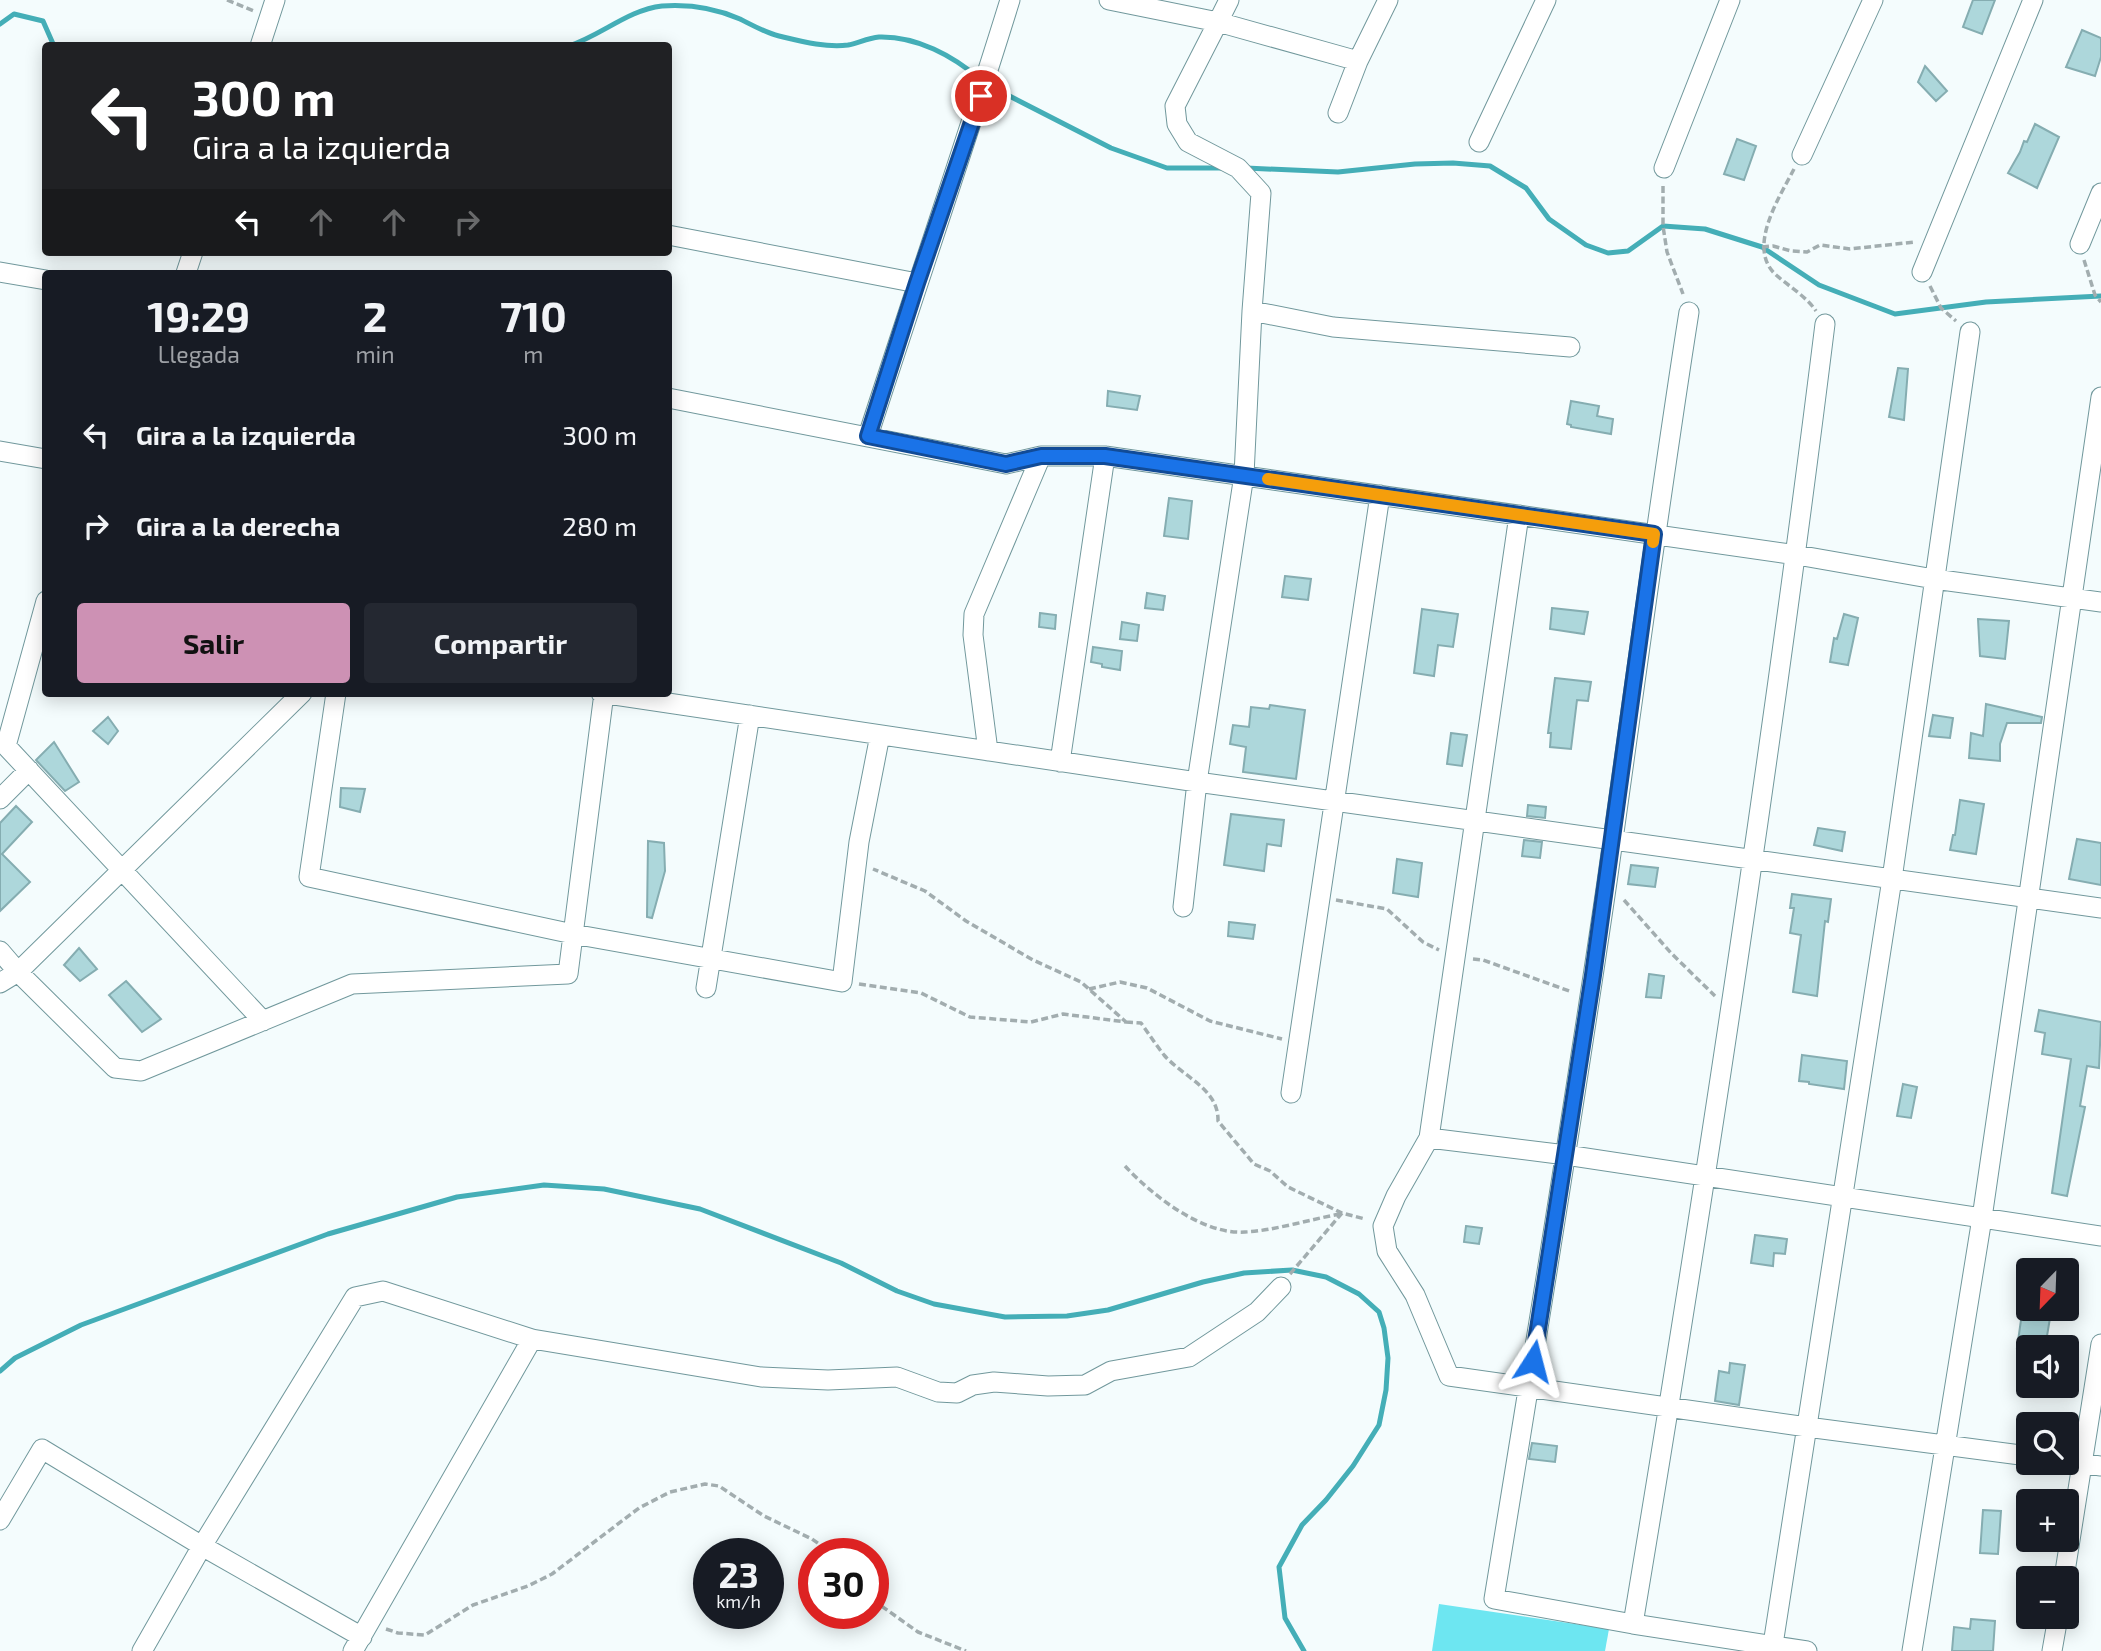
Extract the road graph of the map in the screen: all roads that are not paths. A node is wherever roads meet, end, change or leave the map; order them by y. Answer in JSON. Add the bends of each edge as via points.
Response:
{"nodes":[{"id":1,"x":1010,"y":0,"type":"edge"},
{"id":2,"x":1109,"y":0,"type":"edge"},
{"id":3,"x":1229,"y":0,"type":"edge"},
{"id":4,"x":1388,"y":0,"type":"edge"},
{"id":5,"x":1546,"y":0,"type":"edge"},
{"id":6,"x":1730,"y":0,"type":"edge"},
{"id":7,"x":1873,"y":0,"type":"edge"},
{"id":8,"x":2033,"y":0,"type":"edge"},
{"id":9,"x":272,"y":8,"type":"edge"},
{"id":10,"x":1217,"y":22,"type":"junction"},
{"id":11,"x":261,"y":42,"type":"edge"},
{"id":12,"x":1357,"y":61,"type":"junction"},
{"id":13,"x":1338,"y":113,"type":"dead end"},
{"id":14,"x":1479,"y":142,"type":"dead end"},
{"id":15,"x":1802,"y":155,"type":"road end"},
{"id":16,"x":1664,"y":169,"type":"road end"},
{"id":17,"x":2101,"y":193,"type":"edge"},
{"id":18,"x":672,"y":236,"type":"edge"},
{"id":19,"x":2080,"y":244,"type":"road end"},
{"id":20,"x":0,"y":272,"type":"edge"},
{"id":21,"x":1922,"y":272,"type":"road end"},
{"id":22,"x":42,"y":279,"type":"edge"},
{"id":23,"x":917,"y":283,"type":"junction"},
{"id":24,"x":1252,"y":311,"type":"junction"},
{"id":25,"x":1689,"y":312,"type":"road end"},
{"id":26,"x":1825,"y":324,"type":"road end"},
{"id":27,"x":1970,"y":332,"type":"road end"},
{"id":28,"x":1570,"y":347,"type":"dead end"},
{"id":29,"x":2101,"y":397,"type":"edge"},
{"id":30,"x":672,"y":399,"type":"edge"},
{"id":31,"x":868,"y":436,"type":"junction"},
{"id":32,"x":0,"y":451,"type":"edge"},
{"id":33,"x":1041,"y":456,"type":"junction"},
{"id":34,"x":1105,"y":456,"type":"junction"},
{"id":35,"x":42,"y":458,"type":"edge"},
{"id":36,"x":1244,"y":475,"type":"junction"},
{"id":37,"x":1380,"y":495,"type":"junction"},
{"id":38,"x":1519,"y":515,"type":"junction"},
{"id":39,"x":1654,"y":534,"type":"junction"},
{"id":40,"x":1797,"y":555,"type":"junction"},
{"id":41,"x":1934,"y":579,"type":"junction"},
{"id":42,"x":2073,"y":598,"type":"junction"},
{"id":43,"x":2101,"y":602,"type":"edge"},
{"id":44,"x":42,"y":614,"type":"edge"},
{"id":45,"x":298,"y":697,"type":"edge"},
{"id":46,"x":335,"y":697,"type":"edge"},
{"id":47,"x":602,"y":697,"type":"edge"},
{"id":48,"x":629,"y":697,"type":"edge"},
{"id":49,"x":750,"y":715,"type":"junction"},
{"id":50,"x":880,"y":734,"type":"junction"},
{"id":51,"x":3,"y":745,"type":"edge"},
{"id":52,"x":988,"y":751,"type":"junction"},
{"id":53,"x":1060,"y":762,"type":"junction"},
{"id":54,"x":29,"y":770,"type":"junction"},
{"id":55,"x":1197,"y":782,"type":"junction"},
{"id":56,"x":2,"y":795,"type":"edge"},
{"id":57,"x":1334,"y":801,"type":"junction"},
{"id":58,"x":1474,"y":820,"type":"junction"},
{"id":59,"x":1612,"y":840,"type":"junction"},
{"id":60,"x":1753,"y":859,"type":"junction"},
{"id":61,"x":123,"y":870,"type":"junction"},
{"id":62,"x":1892,"y":879,"type":"junction"},
{"id":63,"x":2029,"y":898,"type":"junction"},
{"id":64,"x":1183,"y":908,"type":"dead end"},
{"id":65,"x":2101,"y":908,"type":"edge"},
{"id":66,"x":573,"y":934,"type":"junction"},
{"id":67,"x":0,"y":951,"type":"edge"},
{"id":68,"x":711,"y":960,"type":"junction"},
{"id":69,"x":18,"y":972,"type":"junction"},
{"id":70,"x":0,"y":983,"type":"edge"},
{"id":71,"x":706,"y":988,"type":"dead end"},
{"id":72,"x":263,"y":1021,"type":"junction"},
{"id":73,"x":1290,"y":1093,"type":"dead end"},
{"id":74,"x":1429,"y":1138,"type":"junction"},
{"id":75,"x":1566,"y":1155,"type":"junction"},
{"id":76,"x":1707,"y":1176,"type":"junction"},
{"id":77,"x":1843,"y":1197,"type":"junction"},
{"id":78,"x":1982,"y":1218,"type":"junction"},
{"id":79,"x":2101,"y":1236,"type":"edge"},
{"id":80,"x":1281,"y":1287,"type":"dead end"},
{"id":81,"x":532,"y":1339,"type":"junction"},
{"id":82,"x":2101,"y":1344,"type":"edge"},
{"id":83,"x":1529,"y":1386,"type":"junction"},
{"id":84,"x":1669,"y":1408,"type":"junction"},
{"id":85,"x":1807,"y":1427,"type":"junction"},
{"id":86,"x":1947,"y":1445,"type":"junction"},
{"id":87,"x":2016,"y":1454,"type":"edge"},
{"id":88,"x":2084,"y":1463,"type":"edge"},
{"id":89,"x":0,"y":1520,"type":"edge"},
{"id":90,"x":202,"y":1546,"type":"junction"},
{"id":91,"x":2066,"y":1566,"type":"edge"},
{"id":92,"x":1633,"y":1623,"type":"junction"},
{"id":93,"x":2056,"y":1629,"type":"edge"},
{"id":94,"x":357,"y":1644,"type":"edge"},
{"id":95,"x":1772,"y":1648,"type":"edge"},
{"id":96,"x":142,"y":1651,"type":"edge"},
{"id":97,"x":1807,"y":1651,"type":"edge"},
{"id":98,"x":1912,"y":1651,"type":"edge"},
{"id":99,"x":2052,"y":1651,"type":"edge"}],
"edges":[{"from":1,"to":23,"type":"street"},
{"from":2,"to":10,"type":"street"},
{"from":3,"to":10,"type":"street"},
{"from":4,"to":12,"type":"street"},
{"from":5,"to":14,"type":"street"},
{"from":6,"to":16,"type":"street"},
{"from":7,"to":15,"type":"street"},
{"from":8,"to":21,"type":"street"},
{"from":9,"to":11,"type":"street"},
{"from":10,"to":12,"type":"street"},
{"from":10,"to":24,"type":"street","via":[[1175,106],[1177,124],[1188,142],[1238,168],[1261,193]]},
{"from":12,"to":13,"type":"street"},
{"from":17,"to":19,"type":"street"},
{"from":18,"to":23,"type":"street"},
{"from":20,"to":22,"type":"street"},
{"from":23,"to":31,"type":"street"},
{"from":24,"to":28,"type":"street","via":[[1333,327]]},
{"from":24,"to":36,"type":"street"},
{"from":25,"to":39,"type":"street"},
{"from":26,"to":40,"type":"street"},
{"from":27,"to":41,"type":"street"},
{"from":29,"to":42,"type":"street"},
{"from":30,"to":31,"type":"street"},
{"from":31,"to":33,"type":"street","via":[[1006,464]]},
{"from":32,"to":35,"type":"street"},
{"from":33,"to":34,"type":"street"},
{"from":33,"to":52,"type":"street","via":[[974,614]]},
{"from":34,"to":36,"type":"street"},
{"from":34,"to":53,"type":"street"},
{"from":36,"to":37,"type":"street"},
{"from":36,"to":55,"type":"street"},
{"from":37,"to":38,"type":"street"},
{"from":37,"to":57,"type":"street"},
{"from":38,"to":39,"type":"street"},
{"from":38,"to":58,"type":"street"},
{"from":39,"to":40,"type":"street"},
{"from":39,"to":59,"type":"street"},
{"from":40,"to":41,"type":"street"},
{"from":40,"to":60,"type":"street"},
{"from":41,"to":42,"type":"street"},
{"from":41,"to":62,"type":"street"},
{"from":42,"to":43,"type":"street"},
{"from":42,"to":63,"type":"street"},
{"from":44,"to":51,"type":"street"},
{"from":45,"to":61,"type":"street"},
{"from":46,"to":66,"type":"street","via":[[309,877]]},
{"from":47,"to":66,"type":"street"},
{"from":48,"to":49,"type":"street"},
{"from":49,"to":50,"type":"street"},
{"from":49,"to":68,"type":"street"},
{"from":50,"to":52,"type":"street"},
{"from":50,"to":68,"type":"street","via":[[859,842],[842,982]]},
{"from":51,"to":54,"type":"street"},
{"from":52,"to":53,"type":"street"},
{"from":53,"to":55,"type":"street"},
{"from":54,"to":56,"type":"street"},
{"from":54,"to":61,"type":"street"},
{"from":55,"to":57,"type":"street"},
{"from":55,"to":64,"type":"street"},
{"from":57,"to":58,"type":"street"},
{"from":57,"to":73,"type":"street"},
{"from":58,"to":59,"type":"street"},
{"from":58,"to":74,"type":"street"},
{"from":59,"to":60,"type":"street"},
{"from":59,"to":75,"type":"street"},
{"from":60,"to":62,"type":"street"},
{"from":60,"to":76,"type":"street"},
{"from":61,"to":69,"type":"street"},
{"from":61,"to":72,"type":"street"},
{"from":62,"to":63,"type":"street"},
{"from":62,"to":77,"type":"street"},
{"from":63,"to":65,"type":"street"},
{"from":63,"to":78,"type":"street"},
{"from":66,"to":68,"type":"street"},
{"from":66,"to":72,"type":"street","via":[[568,974],[352,984]]},
{"from":67,"to":69,"type":"street"},
{"from":68,"to":71,"type":"street"},
{"from":69,"to":70,"type":"street"},
{"from":69,"to":72,"type":"street","via":[[115,1068],[141,1071]]},
{"from":74,"to":75,"type":"street"},
{"from":74,"to":83,"type":"street","via":[[1383,1226],[1387,1251],[1415,1295],[1449,1376]]},
{"from":75,"to":76,"type":"street"},
{"from":75,"to":83,"type":"street"},
{"from":76,"to":77,"type":"street"},
{"from":76,"to":84,"type":"street"},
{"from":77,"to":78,"type":"street"},
{"from":77,"to":85,"type":"street"},
{"from":78,"to":79,"type":"street"},
{"from":78,"to":86,"type":"street"},
{"from":80,"to":81,"type":"street","via":[[1258,1312],[1189,1357],[1111,1371],[1085,1385],[994,1382],[957,1393],[938,1392],[897,1377],[761,1377]]},
{"from":81,"to":90,"type":"street","via":[[383,1292],[355,1297]]},
{"from":81,"to":94,"type":"street"},
{"from":82,"to":88,"type":"street"},
{"from":83,"to":84,"type":"street"},
{"from":83,"to":92,"type":"street","via":[[1494,1600]]},
{"from":84,"to":85,"type":"street"},
{"from":84,"to":92,"type":"street"},
{"from":85,"to":86,"type":"street"},
{"from":85,"to":95,"type":"street"},
{"from":86,"to":87,"type":"street"},
{"from":86,"to":98,"type":"street"},
{"from":88,"to":91,"type":"street"},
{"from":89,"to":90,"type":"street","via":[[42,1449]]},
{"from":90,"to":94,"type":"street"},
{"from":90,"to":96,"type":"street"},
{"from":92,"to":95,"type":"street"},
{"from":93,"to":99,"type":"street"},
{"from":95,"to":97,"type":"street"}]}
